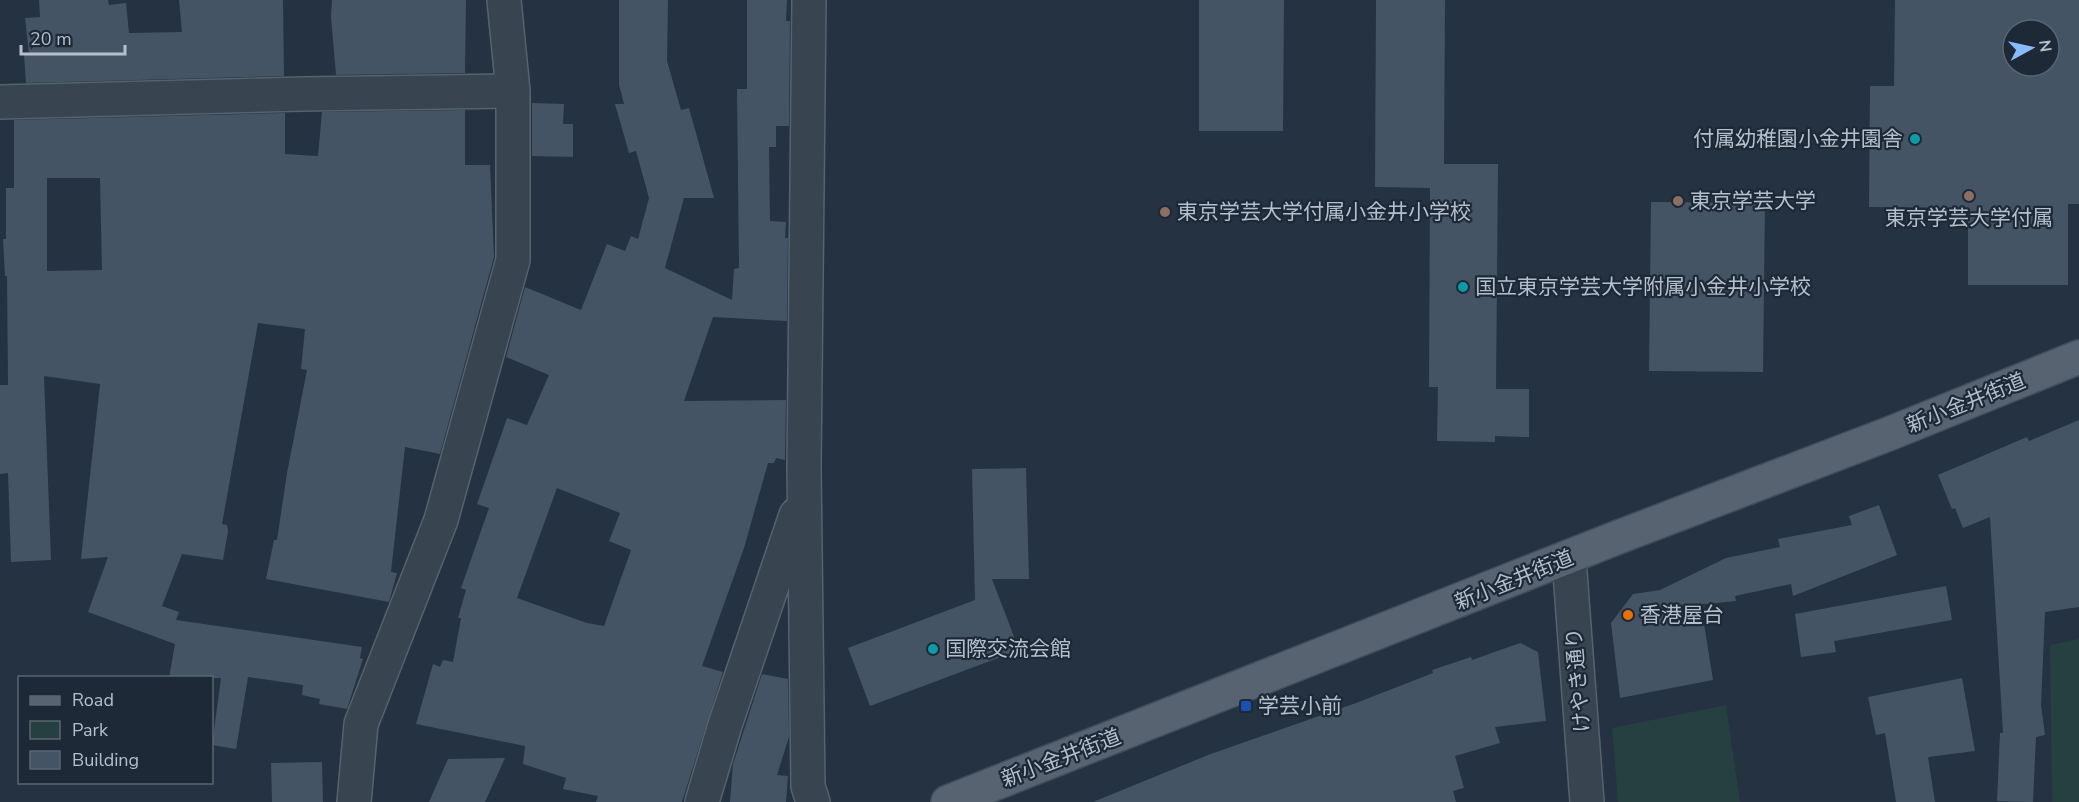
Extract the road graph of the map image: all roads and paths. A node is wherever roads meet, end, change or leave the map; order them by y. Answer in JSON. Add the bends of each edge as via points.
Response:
{"nodes":[{"id":1,"x":504,"y":0,"type":"edge"},
{"id":2,"x":808,"y":0,"type":"edge"},
{"id":3,"x":513,"y":91,"type":"junction"},
{"id":4,"x":0,"y":102,"type":"edge"},
{"id":5,"x":2079,"y":357,"type":"edge"},
{"id":6,"x":805,"y":490,"type":"junction"},
{"id":7,"x":1569,"y":558,"type":"junction"},
{"id":8,"x":354,"y":802,"type":"edge"},
{"id":9,"x":702,"y":802,"type":"edge"},
{"id":10,"x":813,"y":802,"type":"edge"},
{"id":11,"x":948,"y":802,"type":"edge"},
{"id":12,"x":1587,"y":802,"type":"edge"}],
"edges":[{"from":1,"to":3,"type":"street"},
{"from":2,"to":6,"type":"street"},
{"from":3,"to":4,"type":"street"},
{"from":3,"to":8,"type":"street","via":[[513,260],[441,520],[361,724]]},
{"from":5,"to":7,"type":"main road","name":"新小金井街道"},
{"from":6,"to":9,"type":"street","via":[[724,725]]},
{"from":6,"to":10,"type":"street","via":[[808,786]]},
{"from":7,"to":11,"type":"main road","name":"新小金井街道"},
{"from":7,"to":12,"type":"street","name":"けやき通り"}]}
